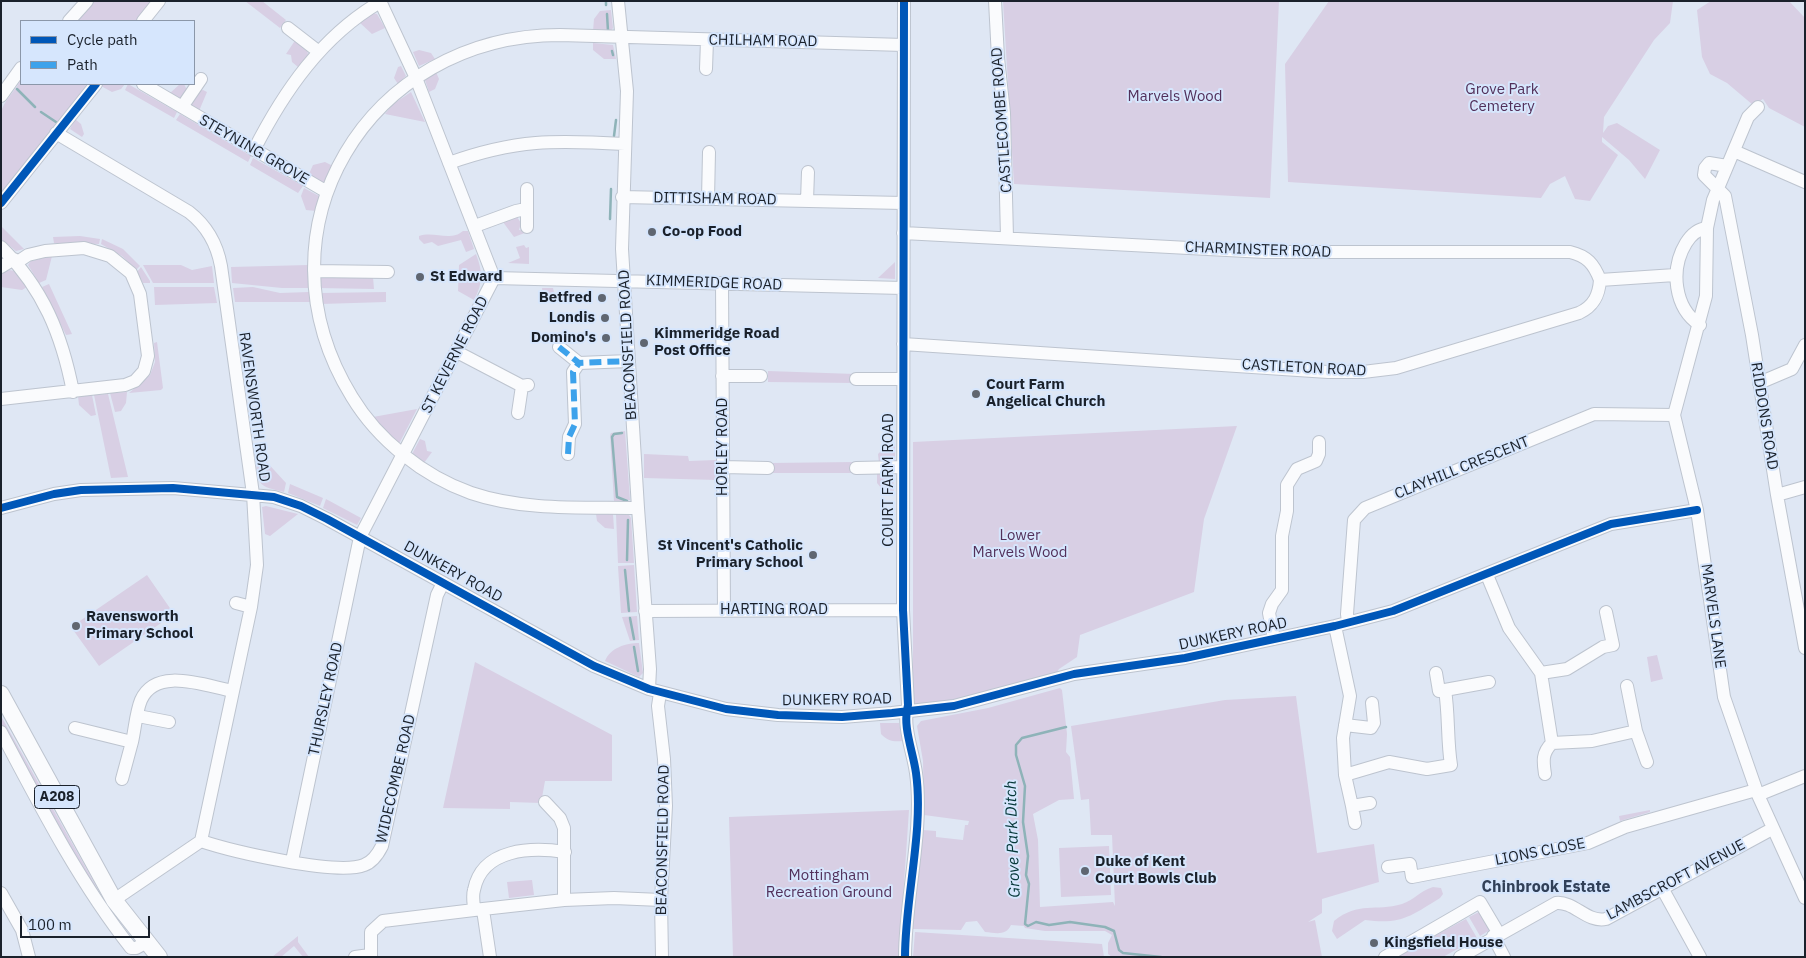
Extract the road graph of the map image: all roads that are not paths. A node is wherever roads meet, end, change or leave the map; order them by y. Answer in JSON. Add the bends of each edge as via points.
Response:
{"nodes":[{"id":1,"x":87,"y":1,"type":"edge"},
{"id":2,"x":159,"y":1,"type":"edge"},
{"id":3,"x":618,"y":1,"type":"edge"},
{"id":4,"x":904,"y":1,"type":"edge"},
{"id":5,"x":995,"y":1,"type":"edge"},
{"id":6,"x":380,"y":2,"type":"edge"},
{"id":7,"x":70,"y":20,"type":"edge"},
{"id":8,"x":144,"y":20,"type":"edge"},
{"id":9,"x":288,"y":28,"type":"dead end"},
{"id":10,"x":622,"y":37,"type":"junction"},
{"id":11,"x":707,"y":40,"type":"junction"},
{"id":12,"x":904,"y":45,"type":"junction"},
{"id":13,"x":319,"y":52,"type":"junction"},
{"id":14,"x":706,"y":68,"type":"dead end"},
{"id":15,"x":20,"y":69,"type":"edge"},
{"id":16,"x":416,"y":78,"type":"junction"},
{"id":17,"x":201,"y":79,"type":"dead end"},
{"id":18,"x":95,"y":85,"type":"edge"},
{"id":19,"x":145,"y":85,"type":"edge"},
{"id":20,"x":2,"y":93,"type":"edge"},
{"id":21,"x":1758,"y":106,"type":"dead end"},
{"id":22,"x":182,"y":107,"type":"junction"},
{"id":23,"x":56,"y":133,"type":"junction"},
{"id":24,"x":625,"y":144,"type":"junction"},
{"id":25,"x":254,"y":150,"type":"junction"},
{"id":26,"x":1734,"y":151,"type":"junction"},
{"id":27,"x":709,"y":152,"type":"dead end"},
{"id":28,"x":449,"y":163,"type":"junction"},
{"id":29,"x":1726,"y":166,"type":"junction"},
{"id":30,"x":808,"y":172,"type":"dead end"},
{"id":31,"x":1805,"y":182,"type":"edge"},
{"id":32,"x":1717,"y":188,"type":"junction"},
{"id":33,"x":527,"y":189,"type":"dead end"},
{"id":34,"x":327,"y":192,"type":"junction"},
{"id":35,"x":622,"y":197,"type":"junction"},
{"id":36,"x":708,"y":199,"type":"junction"},
{"id":37,"x":807,"y":201,"type":"junction"},
{"id":38,"x":903,"y":203,"type":"junction"},
{"id":39,"x":1,"y":204,"type":"edge"},
{"id":40,"x":526,"y":209,"type":"junction"},
{"id":41,"x":475,"y":226,"type":"junction"},
{"id":42,"x":527,"y":227,"type":"dead end"},
{"id":43,"x":1707,"y":228,"type":"junction"},
{"id":44,"x":903,"y":233,"type":"junction"},
{"id":45,"x":1007,"y":238,"type":"junction"},
{"id":46,"x":1,"y":247,"type":"edge"},
{"id":47,"x":15,"y":261,"type":"junction"},
{"id":48,"x":1,"y":267,"type":"edge"},
{"id":49,"x":314,"y":271,"type":"junction"},
{"id":50,"x":388,"y":272,"type":"dead end"},
{"id":51,"x":1675,"y":275,"type":"junction"},
{"id":52,"x":494,"y":278,"type":"junction"},
{"id":53,"x":624,"y":280,"type":"junction"},
{"id":54,"x":1600,"y":280,"type":"junction"},
{"id":55,"x":722,"y":283,"type":"junction"},
{"id":56,"x":903,"y":288,"type":"junction"},
{"id":57,"x":1700,"y":325,"type":"junction"},
{"id":58,"x":903,"y":344,"type":"junction"},
{"id":59,"x":1805,"y":345,"type":"edge"},
{"id":60,"x":559,"y":347,"type":"dead end"},
{"id":61,"x":457,"y":352,"type":"junction"},
{"id":62,"x":629,"y":361,"type":"junction"},
{"id":63,"x":576,"y":368,"type":"junction"},
{"id":64,"x":722,"y":376,"type":"junction"},
{"id":65,"x":761,"y":376,"type":"dead end"},
{"id":66,"x":856,"y":379,"type":"dead end"},
{"id":67,"x":903,"y":379,"type":"junction"},
{"id":68,"x":1759,"y":383,"type":"junction"},
{"id":69,"x":73,"y":392,"type":"junction"},
{"id":70,"x":1,"y":399,"type":"edge"},
{"id":71,"x":518,"y":413,"type":"dead end"},
{"id":72,"x":1674,"y":415,"type":"junction"},
{"id":73,"x":1319,"y":442,"type":"dead end"},
{"id":74,"x":568,"y":454,"type":"dead end"},
{"id":75,"x":404,"y":455,"type":"junction"},
{"id":76,"x":723,"y":467,"type":"junction"},
{"id":77,"x":903,"y":467,"type":"junction"},
{"id":78,"x":768,"y":468,"type":"dead end"},
{"id":79,"x":856,"y":468,"type":"dead end"},
{"id":80,"x":1805,"y":487,"type":"edge"},
{"id":81,"x":253,"y":494,"type":"junction"},
{"id":82,"x":1777,"y":495,"type":"junction"},
{"id":83,"x":1,"y":508,"type":"edge"},
{"id":84,"x":638,"y":508,"type":"junction"},
{"id":85,"x":1697,"y":510,"type":"junction"},
{"id":86,"x":360,"y":537,"type":"junction"},
{"id":87,"x":1487,"y":575,"type":"junction"},
{"id":88,"x":443,"y":583,"type":"junction"},
{"id":89,"x":236,"y":603,"type":"dead end"},
{"id":90,"x":251,"y":607,"type":"junction"},
{"id":91,"x":903,"y":610,"type":"junction"},
{"id":92,"x":646,"y":611,"type":"junction"},
{"id":93,"x":724,"y":611,"type":"junction"},
{"id":94,"x":1606,"y":612,"type":"dead end"},
{"id":95,"x":1348,"y":622,"type":"junction"},
{"id":96,"x":1335,"y":626,"type":"junction"},
{"id":97,"x":1274,"y":639,"type":"junction"},
{"id":98,"x":1805,"y":648,"type":"edge"},
{"id":99,"x":1436,"y":673,"type":"dead end"},
{"id":100,"x":1541,"y":673,"type":"junction"},
{"id":101,"x":1489,"y":682,"type":"dead end"},
{"id":102,"x":1627,"y":686,"type":"dead end"},
{"id":103,"x":655,"y":691,"type":"junction"},
{"id":104,"x":1440,"y":691,"type":"junction"},
{"id":105,"x":233,"y":692,"type":"junction"},
{"id":106,"x":1,"y":694,"type":"edge"},
{"id":107,"x":1372,"y":703,"type":"dead end"},
{"id":108,"x":906,"y":712,"type":"junction"},
{"id":109,"x":138,"y":716,"type":"junction"},
{"id":110,"x":169,"y":722,"type":"dead end"},
{"id":111,"x":1345,"y":725,"type":"junction"},
{"id":112,"x":75,"y":728,"type":"dead end"},
{"id":113,"x":1636,"y":730,"type":"junction"},
{"id":114,"x":1,"y":732,"type":"edge"},
{"id":115,"x":132,"y":742,"type":"junction"},
{"id":116,"x":1552,"y":743,"type":"junction"},
{"id":117,"x":1647,"y":762,"type":"dead end"},
{"id":118,"x":1545,"y":774,"type":"dead end"},
{"id":119,"x":1345,"y":775,"type":"junction"},
{"id":120,"x":1805,"y":776,"type":"edge"},
{"id":121,"x":122,"y":779,"type":"dead end"},
{"id":122,"x":1757,"y":792,"type":"junction"},
{"id":123,"x":1370,"y":803,"type":"dead end"},
{"id":124,"x":553,"y":804,"type":"dead end"},
{"id":125,"x":1352,"y":806,"type":"junction"},
{"id":126,"x":1355,"y":823,"type":"dead end"},
{"id":127,"x":1772,"y":829,"type":"junction"},
{"id":128,"x":201,"y":841,"type":"junction"},
{"id":129,"x":565,"y":852,"type":"junction"},
{"id":130,"x":292,"y":861,"type":"junction"},
{"id":131,"x":1388,"y":867,"type":"dead end"},
{"id":132,"x":1662,"y":888,"type":"junction"},
{"id":133,"x":1,"y":893,"type":"edge"},
{"id":134,"x":1805,"y":898,"type":"edge"},
{"id":135,"x":114,"y":900,"type":"junction"},
{"id":136,"x":564,"y":900,"type":"junction"},
{"id":137,"x":661,"y":900,"type":"junction"},
{"id":138,"x":479,"y":910,"type":"junction"},
{"id":139,"x":1496,"y":935,"type":"junction"},
{"id":140,"x":147,"y":942,"type":"junction"},
{"id":141,"x":370,"y":956,"type":"edge"},
{"id":142,"x":1463,"y":956,"type":"edge"},
{"id":143,"x":29,"y":957,"type":"edge"},
{"id":144,"x":159,"y":957,"type":"edge"},
{"id":145,"x":355,"y":957,"type":"edge"},
{"id":146,"x":490,"y":957,"type":"edge"},
{"id":147,"x":662,"y":957,"type":"edge"},
{"id":148,"x":905,"y":957,"type":"edge"},
{"id":149,"x":1385,"y":957,"type":"edge"},
{"id":150,"x":1504,"y":957,"type":"edge"},
{"id":151,"x":1700,"y":957,"type":"edge"}],
"edges":[{"from":1,"to":7,"type":"street"},
{"from":2,"to":8,"type":"street"},
{"from":3,"to":10,"type":"street","name":"BEACONSFIELD ROAD"},
{"from":4,"to":12,"type":"street","name":"COURT FARM ROAD"},
{"from":5,"to":45,"type":"street","name":"CASTLECOMBE ROAD","via":[[1004,121]]},
{"from":6,"to":13,"type":"street","via":[[360,15]]},
{"from":6,"to":16,"type":"street","name":"ST KEVERNE ROAD"},
{"from":9,"to":13,"type":"street"},
{"from":10,"to":11,"type":"street","name":"CHILHAM ROAD"},
{"from":10,"to":16,"type":"street","name":"CHILHAM ROAD","via":[[544,35],[514,38],[461,53]]},
{"from":10,"to":24,"type":"street","name":"BEACONSFIELD ROAD","via":[[627,91]]},
{"from":11,"to":12,"type":"street","name":"CHILHAM ROAD"},
{"from":11,"to":14,"type":"street"},
{"from":12,"to":38,"type":"street","name":"COURT FARM ROAD"},
{"from":13,"to":25,"type":"street","via":[[284,95]]},
{"from":15,"to":20,"type":"street"},
{"from":16,"to":28,"type":"street","name":"ST KEVERNE ROAD"},
{"from":16,"to":34,"type":"street","name":"CHILHAM ROAD","via":[[390,96],[372,115],[353,141]]},
{"from":17,"to":22,"type":"street","name":"STEYNING GROVE"},
{"from":18,"to":23,"type":"street"},
{"from":19,"to":22,"type":"street","name":"STEYNING GROVE"},
{"from":21,"to":26,"type":"street","name":"MARVELS LANE","via":[[1748,117]]},
{"from":22,"to":25,"type":"street","name":"STEYNING GROVE"},
{"from":23,"to":39,"type":"street"},
{"from":23,"to":81,"type":"street","name":"RAVENSWORTH ROAD","via":[[189,212],[214,242],[221,266]]},
{"from":24,"to":28,"type":"street","via":[[563,140],[534,142],[504,146]]},
{"from":24,"to":35,"type":"street","name":"BEACONSFIELD ROAD"},
{"from":25,"to":34,"type":"street","name":"STEYNING GROVE"},
{"from":26,"to":29,"type":"street","name":"MARVELS LANE"},
{"from":26,"to":31,"type":"street"},
{"from":27,"to":36,"type":"street"},
{"from":28,"to":41,"type":"street","name":"ST KEVERNE ROAD"},
{"from":29,"to":32,"type":"street","name":"MARVELS LANE"},
{"from":29,"to":32,"type":"street","via":[[1707,164],[1704,175]]},
{"from":30,"to":37,"type":"street"},
{"from":32,"to":43,"type":"street","name":"MARVELS LANE"},
{"from":32,"to":68,"type":"street","name":"RIDDONS ROAD","via":[[1725,196]]},
{"from":33,"to":40,"type":"street"},
{"from":34,"to":49,"type":"street","name":"CHILHAM ROAD","via":[[320,218]]},
{"from":35,"to":36,"type":"street","name":"DITTISHAM ROAD"},
{"from":35,"to":53,"type":"street","name":"BEACONSFIELD ROAD"},
{"from":36,"to":37,"type":"street","name":"DITTISHAM ROAD"},
{"from":37,"to":38,"type":"street","name":"DITTISHAM ROAD"},
{"from":38,"to":44,"type":"street","name":"COURT FARM ROAD"},
{"from":40,"to":41,"type":"street"},
{"from":40,"to":42,"type":"street"},
{"from":41,"to":52,"type":"street","name":"ST KEVERNE ROAD"},
{"from":43,"to":51,"type":"street","via":[[1696,231],[1688,240]]},
{"from":43,"to":57,"type":"street","name":"MARVELS LANE","via":[[1706,296]]},
{"from":44,"to":45,"type":"street","name":"CHARMINSTER ROAD"},
{"from":44,"to":56,"type":"street","name":"COURT FARM ROAD"},
{"from":45,"to":54,"type":"street","name":"CHARMINSTER ROAD","via":[[1265,252],[1570,252],[1590,261]]},
{"from":46,"to":47,"type":"street"},
{"from":47,"to":48,"type":"street"},
{"from":47,"to":69,"type":"street","via":[[39,294],[54,323],[68,362]]},
{"from":47,"to":69,"type":"street","via":[[62,248],[94,249],[124,266],[138,286],[148,356],[144,371],[125,385]]},
{"from":49,"to":50,"type":"street"},
{"from":49,"to":75,"type":"street","name":"CHILHAM ROAD","via":[[320,321],[343,383],[375,428]]},
{"from":51,"to":54,"type":"street"},
{"from":51,"to":57,"type":"street","via":[[1688,316]]},
{"from":52,"to":53,"type":"street","name":"KIMMERIDGE ROAD"},
{"from":52,"to":61,"type":"street","name":"ST KEVERNE ROAD"},
{"from":53,"to":55,"type":"street","name":"KIMMERIDGE ROAD"},
{"from":53,"to":62,"type":"street","name":"BEACONSFIELD ROAD"},
{"from":54,"to":58,"type":"street","name":"CASTLETON ROAD","via":[[1596,299],[1580,313],[1373,372],[1328,372]]},
{"from":55,"to":56,"type":"street","name":"KIMMERIDGE ROAD"},
{"from":55,"to":64,"type":"street","name":"HORLEY ROAD"},
{"from":56,"to":58,"type":"street","name":"COURT FARM ROAD"},
{"from":57,"to":72,"type":"street","name":"MARVELS LANE"},
{"from":58,"to":67,"type":"street","name":"COURT FARM ROAD"},
{"from":59,"to":68,"type":"street","via":[[1792,368]]},
{"from":60,"to":63,"type":"street"},
{"from":61,"to":71,"type":"street","via":[[525,385]]},
{"from":61,"to":75,"type":"street","name":"ST KEVERNE ROAD"},
{"from":62,"to":63,"type":"street"},
{"from":62,"to":84,"type":"street","name":"BEACONSFIELD ROAD"},
{"from":63,"to":74,"type":"street","via":[[575,424],[569,436]]},
{"from":64,"to":65,"type":"street"},
{"from":64,"to":76,"type":"street","name":"HORLEY ROAD"},
{"from":66,"to":67,"type":"street"},
{"from":67,"to":77,"type":"street","name":"COURT FARM ROAD"},
{"from":68,"to":82,"type":"street","name":"RIDDONS ROAD"},
{"from":69,"to":70,"type":"street"},
{"from":72,"to":85,"type":"street","name":"MARVELS LANE"},
{"from":72,"to":95,"type":"street","name":"CLAYHILL CRESCENT","via":[[1594,414],[1365,508],[1354,520]]},
{"from":73,"to":97,"type":"street","via":[[1316,461],[1297,470],[1287,485],[1282,590],[1269,614]]},
{"from":75,"to":84,"type":"street","name":"CHILHAM ROAD","via":[[447,482],[498,500],[527,505]]},
{"from":75,"to":86,"type":"street","name":"ST KEVERNE ROAD"},
{"from":76,"to":78,"type":"street"},
{"from":76,"to":93,"type":"street","name":"HORLEY ROAD"},
{"from":77,"to":79,"type":"street"},
{"from":77,"to":91,"type":"street","name":"COURT FARM ROAD"},
{"from":80,"to":82,"type":"street"},
{"from":81,"to":83,"type":"street","name":"DUNKERY ROAD","via":[[173,488],[110,488],[54,494]]},
{"from":81,"to":86,"type":"street","name":"DUNKERY ROAD","via":[[302,506]]},
{"from":81,"to":90,"type":"street","name":"RAVENSWORTH ROAD","via":[[257,565]]},
{"from":82,"to":98,"type":"street","name":"RIDDONS ROAD"},
{"from":84,"to":92,"type":"street","name":"BEACONSFIELD ROAD"},
{"from":85,"to":87,"type":"street","name":"DUNKERY ROAD","via":[[1611,524]]},
{"from":85,"to":122,"type":"street","name":"MARVELS LANE","via":[[1724,697]]},
{"from":86,"to":88,"type":"street","name":"DUNKERY ROAD"},
{"from":86,"to":130,"type":"street","name":"THURSLEY ROAD"},
{"from":87,"to":95,"type":"street","name":"DUNKERY ROAD","via":[[1393,611]]},
{"from":87,"to":100,"type":"street","via":[[1508,628]]},
{"from":88,"to":103,"type":"street","name":"DUNKERY ROAD","via":[[594,666]]},
{"from":88,"to":130,"type":"street","name":"WIDECOMBE ROAD","via":[[437,594],[380,851],[372,861],[358,867]]},
{"from":89,"to":90,"type":"street"},
{"from":90,"to":105,"type":"street","name":"RAVENSWORTH ROAD"},
{"from":91,"to":93,"type":"street","name":"HARTING ROAD"},
{"from":91,"to":108,"type":"street","name":"COURT FARM ROAD"},
{"from":92,"to":93,"type":"street","name":"HARTING ROAD"},
{"from":92,"to":103,"type":"street","name":"BEACONSFIELD ROAD","via":[[650,669]]},
{"from":94,"to":100,"type":"street","via":[[1613,645],[1603,647],[1567,669]]},
{"from":95,"to":96,"type":"street","name":"DUNKERY ROAD"},
{"from":96,"to":97,"type":"street","name":"DUNKERY ROAD"},
{"from":96,"to":111,"type":"street","via":[[1350,696]]},
{"from":97,"to":108,"type":"street","name":"DUNKERY ROAD","via":[[1185,658],[1074,674],[982,699]]},
{"from":99,"to":104,"type":"street"},
{"from":100,"to":116,"type":"street"},
{"from":101,"to":104,"type":"street"},
{"from":102,"to":113,"type":"street"},
{"from":103,"to":108,"type":"street","name":"DUNKERY ROAD","via":[[711,707],[778,715]]},
{"from":103,"to":137,"type":"street","name":"BEACONSFIELD ROAD","via":[[666,798]]},
{"from":104,"to":119,"type":"street","via":[[1449,712],[1447,740],[1451,765],[1427,769],[1389,762]]},
{"from":105,"to":109,"type":"street","via":[[162,681],[144,694]]},
{"from":105,"to":128,"type":"street","name":"RAVENSWORTH ROAD"},
{"from":106,"to":135,"type":"main road","number":"A208"},
{"from":107,"to":111,"type":"street","via":[[1374,723],[1371,728]]},
{"from":108,"to":148,"type":"street","name":"COURT FARM ROAD","via":[[918,791]]},
{"from":109,"to":110,"type":"street"},
{"from":109,"to":115,"type":"street"},
{"from":111,"to":119,"type":"street","via":[[1342,738]]},
{"from":112,"to":115,"type":"street"},
{"from":113,"to":116,"type":"street","via":[[1592,740]]},
{"from":113,"to":117,"type":"street"},
{"from":114,"to":140,"type":"street","via":[[79,874],[115,928],[131,948]]},
{"from":115,"to":121,"type":"street"},
{"from":116,"to":118,"type":"street","via":[[1542,760]]},
{"from":119,"to":125,"type":"street"},
{"from":120,"to":122,"type":"street"},
{"from":122,"to":127,"type":"street","name":"MARVELS LANE"},
{"from":122,"to":131,"type":"street","name":"LIONS CLOSE","via":[[1625,827],[1588,843],[1412,877],[1410,864]]},
{"from":123,"to":125,"type":"street"},
{"from":124,"to":129,"type":"street","via":[[563,823]]},
{"from":125,"to":126,"type":"street"},
{"from":127,"to":132,"type":"street","name":"LAMBSCROFT AVENUE"},
{"from":127,"to":134,"type":"street","name":"MARVELS LANE"},
{"from":128,"to":130,"type":"street","name":"WIDECOMBE ROAD","via":[[227,850]]},
{"from":128,"to":135,"type":"street"},
{"from":129,"to":136,"type":"street"},
{"from":129,"to":138,"type":"street","via":[[518,851],[499,856],[478,878],[474,891]]},
{"from":132,"to":139,"type":"street","name":"LAMBSCROFT AVENUE","via":[[1606,919],[1597,920],[1566,904],[1556,903]]},
{"from":132,"to":151,"type":"street"},
{"from":133,"to":143,"type":"street","via":[[22,930]]},
{"from":135,"to":140,"type":"main road","number":"A208"},
{"from":136,"to":137,"type":"street"},
{"from":136,"to":138,"type":"street"},
{"from":137,"to":147,"type":"street","name":"BEACONSFIELD ROAD"},
{"from":138,"to":141,"type":"street","via":[[383,921],[371,932]]},
{"from":138,"to":146,"type":"street"},
{"from":139,"to":142,"type":"street","name":"LAMBSCROFT AVENUE"},
{"from":139,"to":149,"type":"street","via":[[1480,902]]},
{"from":139,"to":150,"type":"street"},
{"from":140,"to":144,"type":"main road","number":"A208"},
{"from":141,"to":145,"type":"street"}]}
